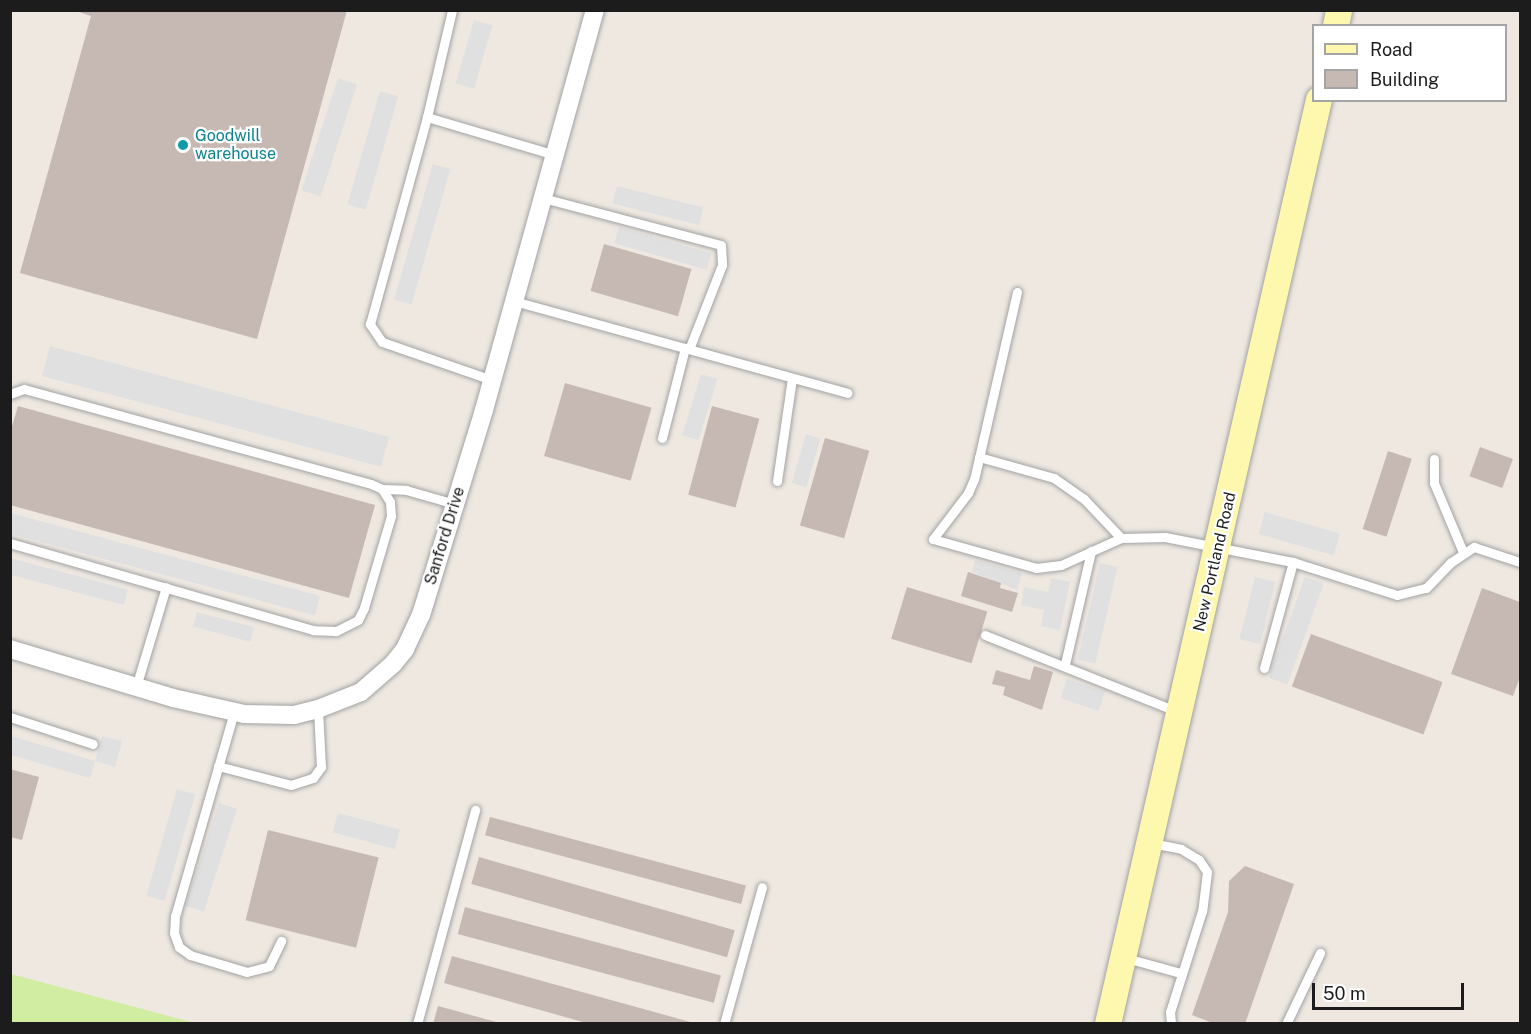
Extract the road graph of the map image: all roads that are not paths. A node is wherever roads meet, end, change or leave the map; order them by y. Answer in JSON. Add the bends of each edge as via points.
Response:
{"nodes":[{"id":1,"x":452,"y":10,"type":"edge"},
{"id":2,"x":595,"y":10,"type":"edge"},
{"id":3,"x":1319,"y":102,"type":"edge"},
{"id":4,"x":427,"y":117,"type":"junction"},
{"id":5,"x":555,"y":154,"type":"junction"},
{"id":6,"x":543,"y":198,"type":"junction"},
{"id":7,"x":1017,"y":292,"type":"dead end"},
{"id":8,"x":514,"y":301,"type":"junction"},
{"id":9,"x":687,"y":349,"type":"junction"},
{"id":10,"x":792,"y":378,"type":"junction"},
{"id":11,"x":492,"y":380,"type":"junction"},
{"id":12,"x":848,"y":393,"type":"dead end"},
{"id":13,"x":10,"y":394,"type":"edge"},
{"id":14,"x":662,"y":438,"type":"dead end"},
{"id":15,"x":979,"y":457,"type":"junction"},
{"id":16,"x":1434,"y":459,"type":"dead end"},
{"id":17,"x":777,"y":481,"type":"dead end"},
{"id":18,"x":382,"y":489,"type":"junction"},
{"id":19,"x":455,"y":504,"type":"junction"},
{"id":20,"x":1121,"y":538,"type":"junction"},
{"id":21,"x":10,"y":543,"type":"edge"},
{"id":22,"x":1218,"y":546,"type":"junction"},
{"id":23,"x":1091,"y":550,"type":"junction"},
{"id":24,"x":1463,"y":552,"type":"junction"},
{"id":25,"x":1293,"y":562,"type":"junction"},
{"id":26,"x":1521,"y":562,"type":"edge"},
{"id":27,"x":166,"y":587,"type":"junction"},
{"id":28,"x":985,"y":635,"type":"dead end"},
{"id":29,"x":10,"y":649,"type":"edge"},
{"id":30,"x":1065,"y":664,"type":"junction"},
{"id":31,"x":1264,"y":668,"type":"dead end"},
{"id":32,"x":136,"y":687,"type":"junction"},
{"id":33,"x":318,"y":709,"type":"junction"},
{"id":34,"x":234,"y":712,"type":"junction"},
{"id":35,"x":1181,"y":713,"type":"junction"},
{"id":36,"x":10,"y":717,"type":"edge"},
{"id":37,"x":93,"y":744,"type":"dead end"},
{"id":38,"x":218,"y":766,"type":"junction"},
{"id":39,"x":475,"y":810,"type":"dead end"},
{"id":40,"x":1151,"y":843,"type":"junction"},
{"id":41,"x":762,"y":887,"type":"dead end"},
{"id":42,"x":281,"y":941,"type":"dead end"},
{"id":43,"x":1320,"y":953,"type":"dead end"},
{"id":44,"x":1124,"y":957,"type":"junction"},
{"id":45,"x":1181,"y":973,"type":"junction"},
{"id":46,"x":417,"y":1023,"type":"edge"},
{"id":47,"x":724,"y":1023,"type":"edge"},
{"id":48,"x":1108,"y":1023,"type":"edge"},
{"id":49,"x":1171,"y":1023,"type":"edge"},
{"id":50,"x":1286,"y":1023,"type":"edge"}],
"edges":[{"from":1,"to":4,"type":"lane"},
{"from":2,"to":5,"type":"street","name":"Sanford Drive"},
{"from":3,"to":22,"type":"street","name":"New Portland Road"},
{"from":4,"to":5,"type":"lane"},
{"from":4,"to":11,"type":"lane","via":[[370,324],[382,342]]},
{"from":5,"to":6,"type":"street","name":"Sanford Drive"},
{"from":6,"to":8,"type":"street","name":"Sanford Drive"},
{"from":6,"to":9,"type":"lane","via":[[721,245],[722,265]]},
{"from":7,"to":15,"type":"lane"},
{"from":8,"to":9,"type":"lane"},
{"from":8,"to":11,"type":"street","name":"Sanford Drive"},
{"from":9,"to":10,"type":"lane"},
{"from":9,"to":14,"type":"lane"},
{"from":10,"to":12,"type":"lane"},
{"from":10,"to":17,"type":"lane"},
{"from":11,"to":19,"type":"street","name":"Sanford Drive"},
{"from":13,"to":18,"type":"lane","via":[[24,389]]},
{"from":15,"to":20,"type":"lane","via":[[1054,478],[1084,499]]},
{"from":15,"to":23,"type":"lane","via":[[969,493],[933,539],[1036,568],[1061,566]]},
{"from":16,"to":24,"type":"lane","via":[[1434,483]]},
{"from":18,"to":19,"type":"lane","via":[[406,490]]},
{"from":18,"to":27,"type":"lane","via":[[390,502],[391,516],[364,608],[347,628],[313,630]]},
{"from":19,"to":33,"type":"street","name":"Sanford Drive","via":[[421,615],[405,649],[361,692]]},
{"from":20,"to":22,"type":"lane","via":[[1165,537]]},
{"from":20,"to":23,"type":"lane"},
{"from":21,"to":27,"type":"lane"},
{"from":22,"to":25,"type":"lane"},
{"from":22,"to":35,"type":"street","name":"New Portland Road"},
{"from":23,"to":30,"type":"lane"},
{"from":24,"to":25,"type":"lane","via":[[1426,588],[1397,595]]},
{"from":24,"to":26,"type":"lane","via":[[1482,548]]},
{"from":25,"to":31,"type":"lane"},
{"from":27,"to":32,"type":"lane"},
{"from":28,"to":30,"type":"lane"},
{"from":29,"to":32,"type":"street","name":"Sanford Drive"},
{"from":30,"to":35,"type":"lane"},
{"from":32,"to":34,"type":"street","name":"Sanford Drive"},
{"from":33,"to":34,"type":"street","name":"Sanford Drive","via":[[294,714]]},
{"from":33,"to":38,"type":"lane","via":[[321,767],[313,778],[291,785]]},
{"from":34,"to":38,"type":"lane"},
{"from":35,"to":40,"type":"street","name":"New Portland Road"},
{"from":36,"to":37,"type":"lane"},
{"from":38,"to":42,"type":"lane","via":[[175,916],[176,940],[190,955],[247,972],[269,966]]},
{"from":39,"to":46,"type":"lane"},
{"from":40,"to":44,"type":"street","name":"New Portland Road"},
{"from":40,"to":45,"type":"lane","via":[[1181,849],[1199,860],[1207,872],[1202,911]]},
{"from":41,"to":47,"type":"lane"},
{"from":43,"to":50,"type":"lane"},
{"from":44,"to":45,"type":"lane"},
{"from":44,"to":48,"type":"street","name":"New Portland Road"},
{"from":45,"to":49,"type":"lane"}]}
